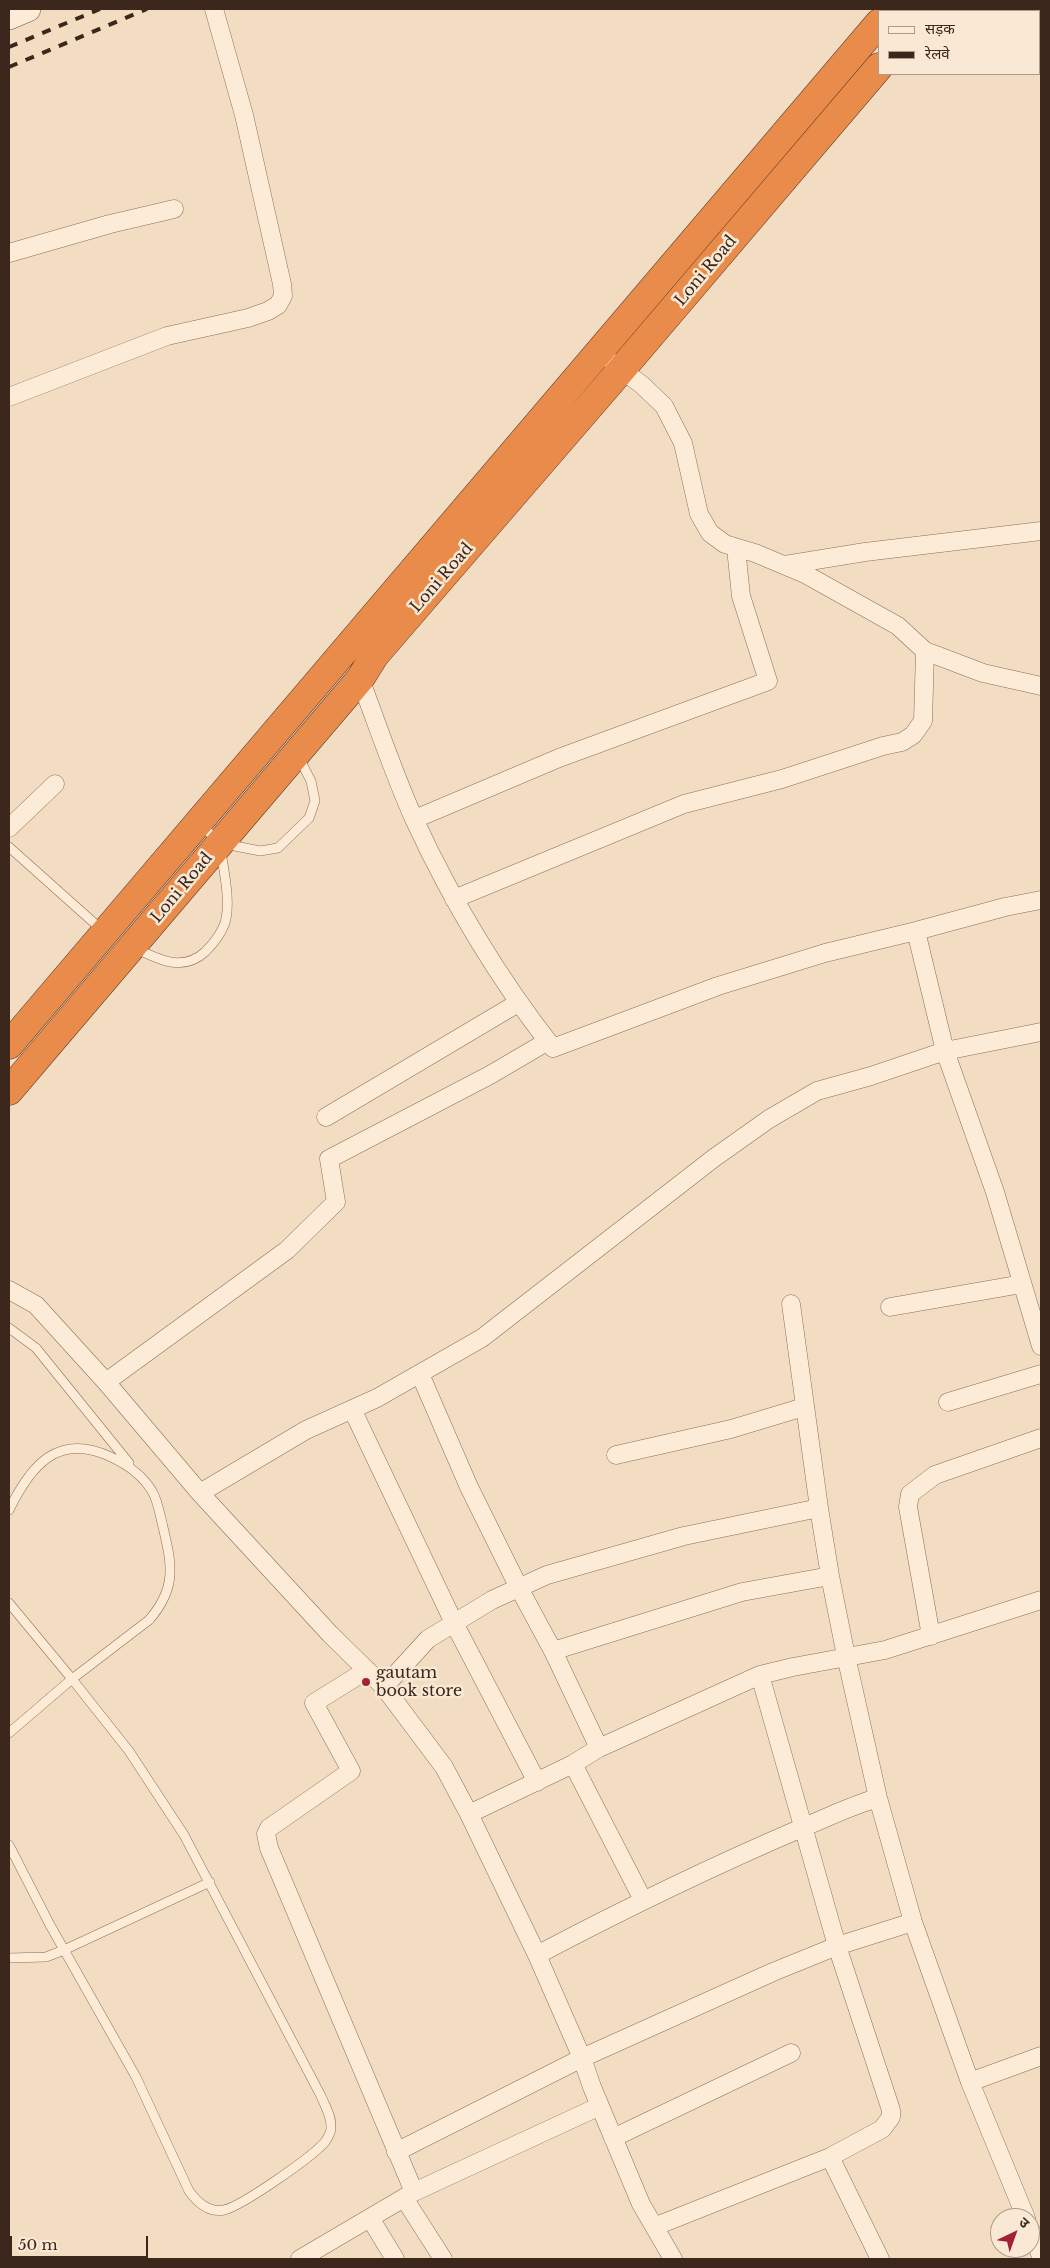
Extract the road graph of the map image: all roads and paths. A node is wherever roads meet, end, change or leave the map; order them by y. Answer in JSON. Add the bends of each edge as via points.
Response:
{"nodes":[{"id":1,"x":28,"y":9,"type":"edge"},
{"id":2,"x":214,"y":9,"type":"edge"},
{"id":3,"x":9,"y":17,"type":"edge"},
{"id":4,"x":878,"y":23,"type":"edge"},
{"id":5,"x":878,"y":68,"type":"edge"},
{"id":6,"x":174,"y":209,"type":"dead end"},
{"id":7,"x":9,"y":253,"type":"edge"},
{"id":8,"x":599,"y":351,"type":"junction"},
{"id":9,"x":621,"y":370,"type":"junction"},
{"id":10,"x":9,"y":397,"type":"edge"},
{"id":11,"x":1041,"y":531,"type":"edge"},
{"id":12,"x":736,"y":548,"type":"junction"},
{"id":13,"x":785,"y":565,"type":"junction"},
{"id":14,"x":925,"y":651,"type":"junction"},
{"id":15,"x":360,"y":679,"type":"junction"},
{"id":16,"x":1041,"y":686,"type":"edge"},
{"id":17,"x":297,"y":753,"type":"junction"},
{"id":18,"x":55,"y":784,"type":"dead end"},
{"id":19,"x":415,"y":820,"type":"junction"},
{"id":20,"x":198,"y":822,"type":"junction"},
{"id":21,"x":9,"y":828,"type":"edge"},
{"id":22,"x":220,"y":843,"type":"junction"},
{"id":23,"x":9,"y":847,"type":"edge"},
{"id":24,"x":454,"y":898,"type":"junction"},
{"id":25,"x":1041,"y":900,"type":"edge"},
{"id":26,"x":916,"y":931,"type":"junction"},
{"id":27,"x":104,"y":932,"type":"junction"},
{"id":28,"x":132,"y":946,"type":"junction"},
{"id":29,"x":518,"y":1003,"type":"junction"},
{"id":30,"x":1041,"y":1032,"type":"edge"},
{"id":31,"x":548,"y":1041,"type":"junction"},
{"id":32,"x":9,"y":1045,"type":"edge"},
{"id":33,"x":946,"y":1051,"type":"junction"},
{"id":34,"x":9,"y":1091,"type":"edge"},
{"id":35,"x":326,"y":1117,"type":"dead end"},
{"id":36,"x":1022,"y":1284,"type":"junction"},
{"id":37,"x":9,"y":1290,"type":"edge"},
{"id":38,"x":791,"y":1304,"type":"dead end"},
{"id":39,"x":890,"y":1307,"type":"dead end"},
{"id":40,"x":9,"y":1328,"type":"edge"},
{"id":41,"x":1041,"y":1346,"type":"edge"},
{"id":42,"x":420,"y":1374,"type":"junction"},
{"id":43,"x":1041,"y":1374,"type":"edge"},
{"id":44,"x":106,"y":1382,"type":"junction"},
{"id":45,"x":948,"y":1402,"type":"dead end"},
{"id":46,"x":804,"y":1407,"type":"junction"},
{"id":47,"x":352,"y":1409,"type":"junction"},
{"id":48,"x":1041,"y":1438,"type":"edge"},
{"id":49,"x":616,"y":1455,"type":"dead end"},
{"id":50,"x":138,"y":1475,"type":"junction"},
{"id":51,"x":200,"y":1493,"type":"junction"},
{"id":52,"x":819,"y":1508,"type":"junction"},
{"id":53,"x":9,"y":1510,"type":"edge"},
{"id":54,"x":830,"y":1576,"type":"junction"},
{"id":55,"x":519,"y":1588,"type":"junction"},
{"id":56,"x":1041,"y":1600,"type":"edge"},
{"id":57,"x":9,"y":1603,"type":"edge"},
{"id":58,"x":454,"y":1623,"type":"junction"},
{"id":59,"x":931,"y":1636,"type":"junction"},
{"id":60,"x":553,"y":1651,"type":"junction"},
{"id":61,"x":846,"y":1656,"type":"junction"},
{"id":62,"x":367,"y":1670,"type":"junction"},
{"id":63,"x":760,"y":1675,"type":"junction"},
{"id":64,"x":72,"y":1679,"type":"junction"},
{"id":65,"x":384,"y":1687,"type":"junction"},
{"id":66,"x":9,"y":1733,"type":"edge"},
{"id":67,"x":599,"y":1748,"type":"junction"},
{"id":68,"x":573,"y":1764,"type":"junction"},
{"id":69,"x":537,"y":1782,"type":"junction"},
{"id":70,"x":878,"y":1798,"type":"junction"},
{"id":71,"x":469,"y":1814,"type":"junction"},
{"id":72,"x":804,"y":1827,"type":"junction"},
{"id":73,"x":9,"y":1845,"type":"edge"},
{"id":74,"x":210,"y":1882,"type":"junction"},
{"id":75,"x":643,"y":1900,"type":"junction"},
{"id":76,"x":912,"y":1922,"type":"junction"},
{"id":77,"x":837,"y":1946,"type":"junction"},
{"id":78,"x":64,"y":1950,"type":"junction"},
{"id":79,"x":537,"y":1955,"type":"junction"},
{"id":80,"x":9,"y":1958,"type":"edge"},
{"id":81,"x":791,"y":2052,"type":"dead end"},
{"id":82,"x":1041,"y":2056,"type":"edge"},
{"id":83,"x":582,"y":2058,"type":"junction"},
{"id":84,"x":970,"y":2082,"type":"junction"},
{"id":85,"x":600,"y":2106,"type":"junction"},
{"id":86,"x":613,"y":2138,"type":"junction"},
{"id":87,"x":396,"y":2152,"type":"junction"},
{"id":88,"x":830,"y":2157,"type":"junction"},
{"id":89,"x":409,"y":2195,"type":"junction"},
{"id":90,"x":1022,"y":2208,"type":"edge"},
{"id":91,"x":370,"y":2218,"type":"junction"},
{"id":92,"x":656,"y":2226,"type":"junction"},
{"id":93,"x":300,"y":2259,"type":"edge"},
{"id":94,"x":395,"y":2259,"type":"edge"},
{"id":95,"x":443,"y":2259,"type":"edge"},
{"id":96,"x":673,"y":2259,"type":"edge"},
{"id":97,"x":880,"y":2259,"type":"edge"}],
"edges":[{"from":1,"to":3,"type":"street"},
{"from":2,"to":10,"type":"street","via":[[244,115],[283,296],[278,305],[248,318],[167,336]]},
{"from":4,"to":8,"type":"highway","name":"Loni Road"},
{"from":5,"to":9,"type":"highway","name":"Loni Road"},
{"from":6,"to":7,"type":"street"},
{"from":8,"to":9,"type":"street"},
{"from":8,"to":20,"type":"highway","name":"Loni Road"},
{"from":9,"to":12,"type":"street","via":[[664,406],[683,443],[699,514],[710,533]]},
{"from":9,"to":15,"type":"highway","name":"Loni Road","via":[[375,655]]},
{"from":11,"to":13,"type":"street"},
{"from":12,"to":13,"type":"street"},
{"from":12,"to":19,"type":"street","via":[[741,596],[768,681],[559,758]]},
{"from":13,"to":14,"type":"street","via":[[898,626]]},
{"from":14,"to":16,"type":"street","via":[[983,673]]},
{"from":14,"to":24,"type":"street","via":[[923,721],[914,735],[902,742],[782,779],[684,804]]},
{"from":15,"to":17,"type":"highway","name":"Loni Road"},
{"from":15,"to":19,"type":"street"},
{"from":17,"to":22,"type":"highway","name":"Loni Road"},
{"from":17,"to":22,"type":"lane","via":[[311,781],[315,801],[310,818],[278,848],[260,852]]},
{"from":18,"to":21,"type":"street"},
{"from":19,"to":24,"type":"street"},
{"from":20,"to":22,"type":"lane"},
{"from":20,"to":27,"type":"highway","name":"Loni Road"},
{"from":22,"to":28,"type":"highway","name":"Loni Road"},
{"from":22,"to":28,"type":"lane","via":[[227,905],[224,924],[213,945],[198,958],[184,964],[170,963]]},
{"from":23,"to":27,"type":"lane"},
{"from":24,"to":29,"type":"street"},
{"from":25,"to":26,"type":"street"},
{"from":26,"to":31,"type":"street","via":[[824,953],[718,986],[553,1048]]},
{"from":26,"to":33,"type":"street"},
{"from":27,"to":32,"type":"highway","name":"Loni Road"},
{"from":28,"to":34,"type":"highway","name":"Loni Road"},
{"from":29,"to":31,"type":"street"},
{"from":29,"to":35,"type":"street"},
{"from":30,"to":33,"type":"street"},
{"from":31,"to":44,"type":"street","via":[[490,1076],[330,1159],[336,1202],[287,1250]]},
{"from":33,"to":36,"type":"street","via":[[995,1192]]},
{"from":33,"to":42,"type":"street","via":[[817,1091],[769,1118],[482,1338]]},
{"from":36,"to":39,"type":"street"},
{"from":36,"to":41,"type":"street"},
{"from":37,"to":44,"type":"street","via":[[36,1305]]},
{"from":38,"to":46,"type":"street"},
{"from":40,"to":50,"type":"lane","via":[[36,1348]]},
{"from":42,"to":47,"type":"street"},
{"from":42,"to":55,"type":"street","via":[[469,1487]]},
{"from":43,"to":45,"type":"street"},
{"from":44,"to":51,"type":"street"},
{"from":46,"to":49,"type":"street","via":[[731,1429]]},
{"from":46,"to":52,"type":"street"},
{"from":47,"to":51,"type":"street","via":[[306,1430]]},
{"from":47,"to":58,"type":"street"},
{"from":48,"to":59,"type":"street","via":[[935,1475],[910,1494],[908,1506]]},
{"from":50,"to":53,"type":"lane","via":[[120,1461],[102,1453],[78,1447],[54,1453],[38,1464],[21,1486]]},
{"from":50,"to":64,"type":"lane","via":[[152,1490],[170,1558],[171,1572],[164,1597],[148,1620]]},
{"from":51,"to":62,"type":"street"},
{"from":52,"to":54,"type":"street"},
{"from":52,"to":55,"type":"street","via":[[684,1536],[547,1575]]},
{"from":54,"to":60,"type":"street","via":[[742,1592]]},
{"from":54,"to":61,"type":"street"},
{"from":55,"to":58,"type":"street"},
{"from":55,"to":60,"type":"street"},
{"from":56,"to":59,"type":"street"},
{"from":57,"to":64,"type":"lane"},
{"from":58,"to":65,"type":"street","via":[[428,1639]]},
{"from":58,"to":69,"type":"street"},
{"from":59,"to":61,"type":"street","via":[[885,1650]]},
{"from":60,"to":67,"type":"street"},
{"from":61,"to":63,"type":"street"},
{"from":61,"to":70,"type":"street"},
{"from":62,"to":65,"type":"street"},
{"from":62,"to":87,"type":"street","via":[[314,1703],[351,1771],[266,1834],[269,1848]]},
{"from":63,"to":67,"type":"street"},
{"from":63,"to":72,"type":"street"},
{"from":64,"to":66,"type":"lane"},
{"from":64,"to":74,"type":"lane","via":[[129,1751],[184,1835]]},
{"from":65,"to":71,"type":"street","via":[[444,1767]]},
{"from":67,"to":68,"type":"street"},
{"from":68,"to":69,"type":"street"},
{"from":68,"to":75,"type":"street"},
{"from":69,"to":71,"type":"street"},
{"from":70,"to":72,"type":"street","via":[[855,1804]]},
{"from":70,"to":76,"type":"street"},
{"from":71,"to":79,"type":"street"},
{"from":72,"to":75,"type":"street"},
{"from":72,"to":77,"type":"street"},
{"from":73,"to":78,"type":"lane"},
{"from":74,"to":78,"type":"lane"},
{"from":74,"to":78,"type":"lane","via":[[321,2096],[331,2128],[326,2141],[305,2160],[241,2203],[223,2210],[211,2210],[198,2203],[189,2191],[136,2077]]},
{"from":75,"to":79,"type":"street"},
{"from":76,"to":77,"type":"street"},
{"from":76,"to":84,"type":"street"},
{"from":77,"to":83,"type":"street"},
{"from":77,"to":88,"type":"street","via":[[891,2118],[882,2129]]},
{"from":78,"to":80,"type":"lane","via":[[46,1956]]},
{"from":79,"to":83,"type":"street"},
{"from":81,"to":86,"type":"street"},
{"from":82,"to":84,"type":"street"},
{"from":83,"to":85,"type":"street"},
{"from":83,"to":87,"type":"street"},
{"from":84,"to":90,"type":"street"},
{"from":85,"to":86,"type":"street"},
{"from":85,"to":89,"type":"street"},
{"from":86,"to":92,"type":"street","via":[[641,2204]]},
{"from":87,"to":89,"type":"street"},
{"from":88,"to":92,"type":"street"},
{"from":88,"to":97,"type":"street"},
{"from":89,"to":91,"type":"street"},
{"from":89,"to":95,"type":"street"},
{"from":91,"to":93,"type":"street"},
{"from":91,"to":94,"type":"street"},
{"from":92,"to":96,"type":"street"}]}
